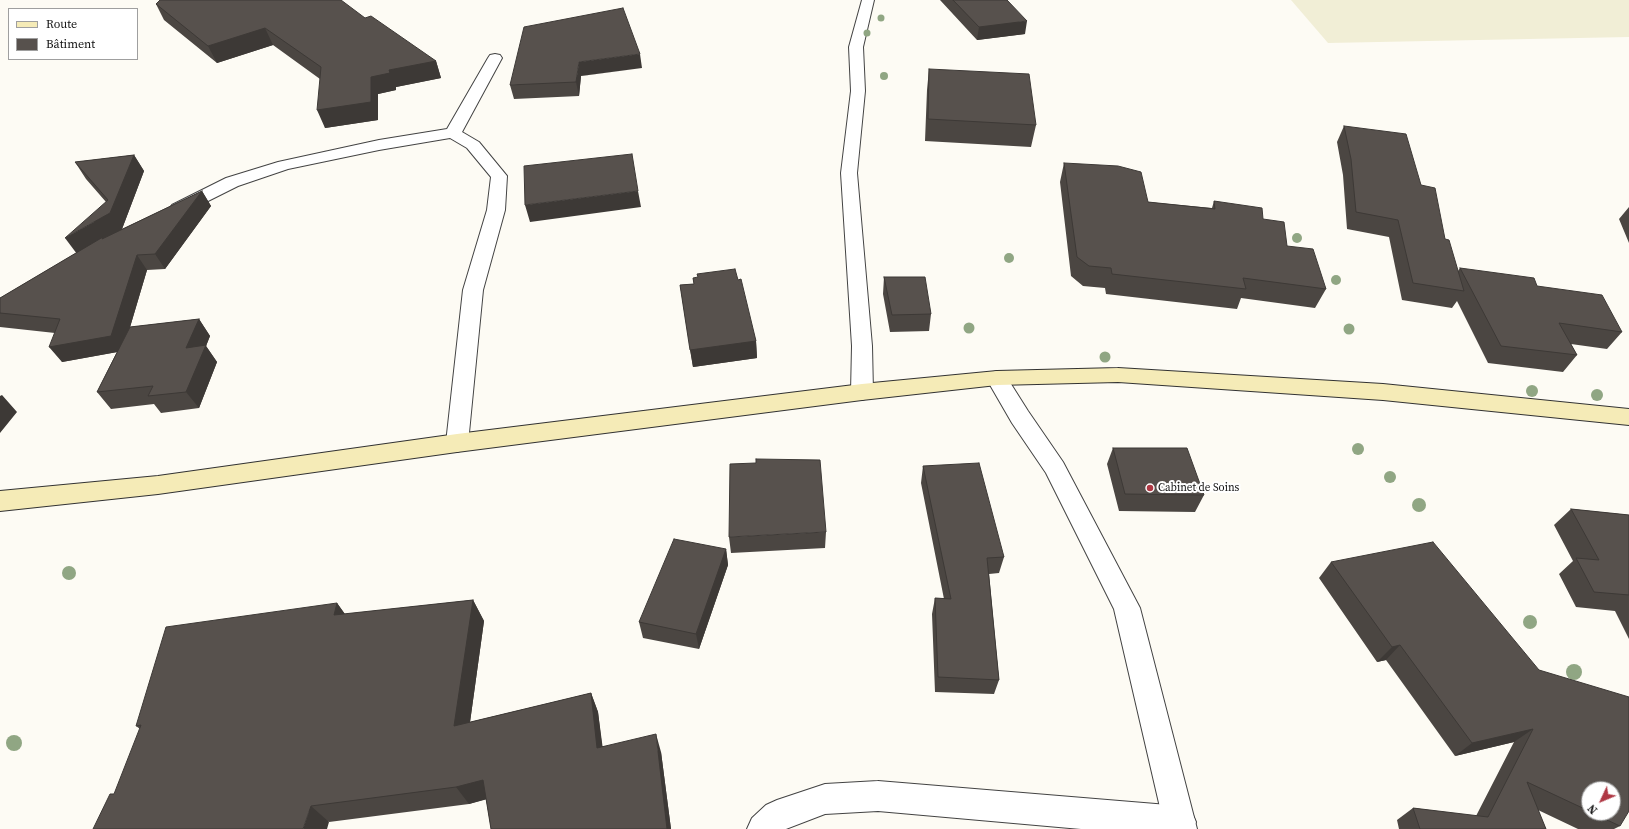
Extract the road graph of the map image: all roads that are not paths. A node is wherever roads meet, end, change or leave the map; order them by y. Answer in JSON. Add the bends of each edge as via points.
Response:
{"nodes":[{"id":1,"x":868,"y":0,"type":"edge"},
{"id":2,"x":495,"y":58,"type":"dead end"},
{"id":3,"x":453,"y":133,"type":"junction"},
{"id":4,"x":164,"y":216,"type":"edge"},
{"id":5,"x":997,"y":378,"type":"junction"},
{"id":6,"x":862,"y":392,"type":"junction"},
{"id":7,"x":1629,"y":417,"type":"edge"},
{"id":8,"x":457,"y":443,"type":"junction"},
{"id":9,"x":0,"y":501,"type":"edge"},
{"id":10,"x":1181,"y":826,"type":"edge"},
{"id":11,"x":763,"y":829,"type":"edge"}],
"edges":[{"from":1,"to":6,"type":"street","via":[[856,46],[858,91],[849,173],[862,346]]},
{"from":2,"to":3,"type":"street"},
{"from":3,"to":4,"type":"street","via":[[284,165],[232,182]]},
{"from":3,"to":8,"type":"street","via":[[473,145],[499,176],[496,210],[473,290]]},
{"from":5,"to":6,"type":"main road"},
{"from":5,"to":7,"type":"main road","via":[[1118,375],[1383,392]]},
{"from":5,"to":10,"type":"street","via":[[1055,468],[1126,608]]},
{"from":6,"to":8,"type":"main road"},
{"from":8,"to":9,"type":"main road","via":[[158,485]]},
{"from":10,"to":11,"type":"street","via":[[878,796],[825,799],[776,816]]}]}
